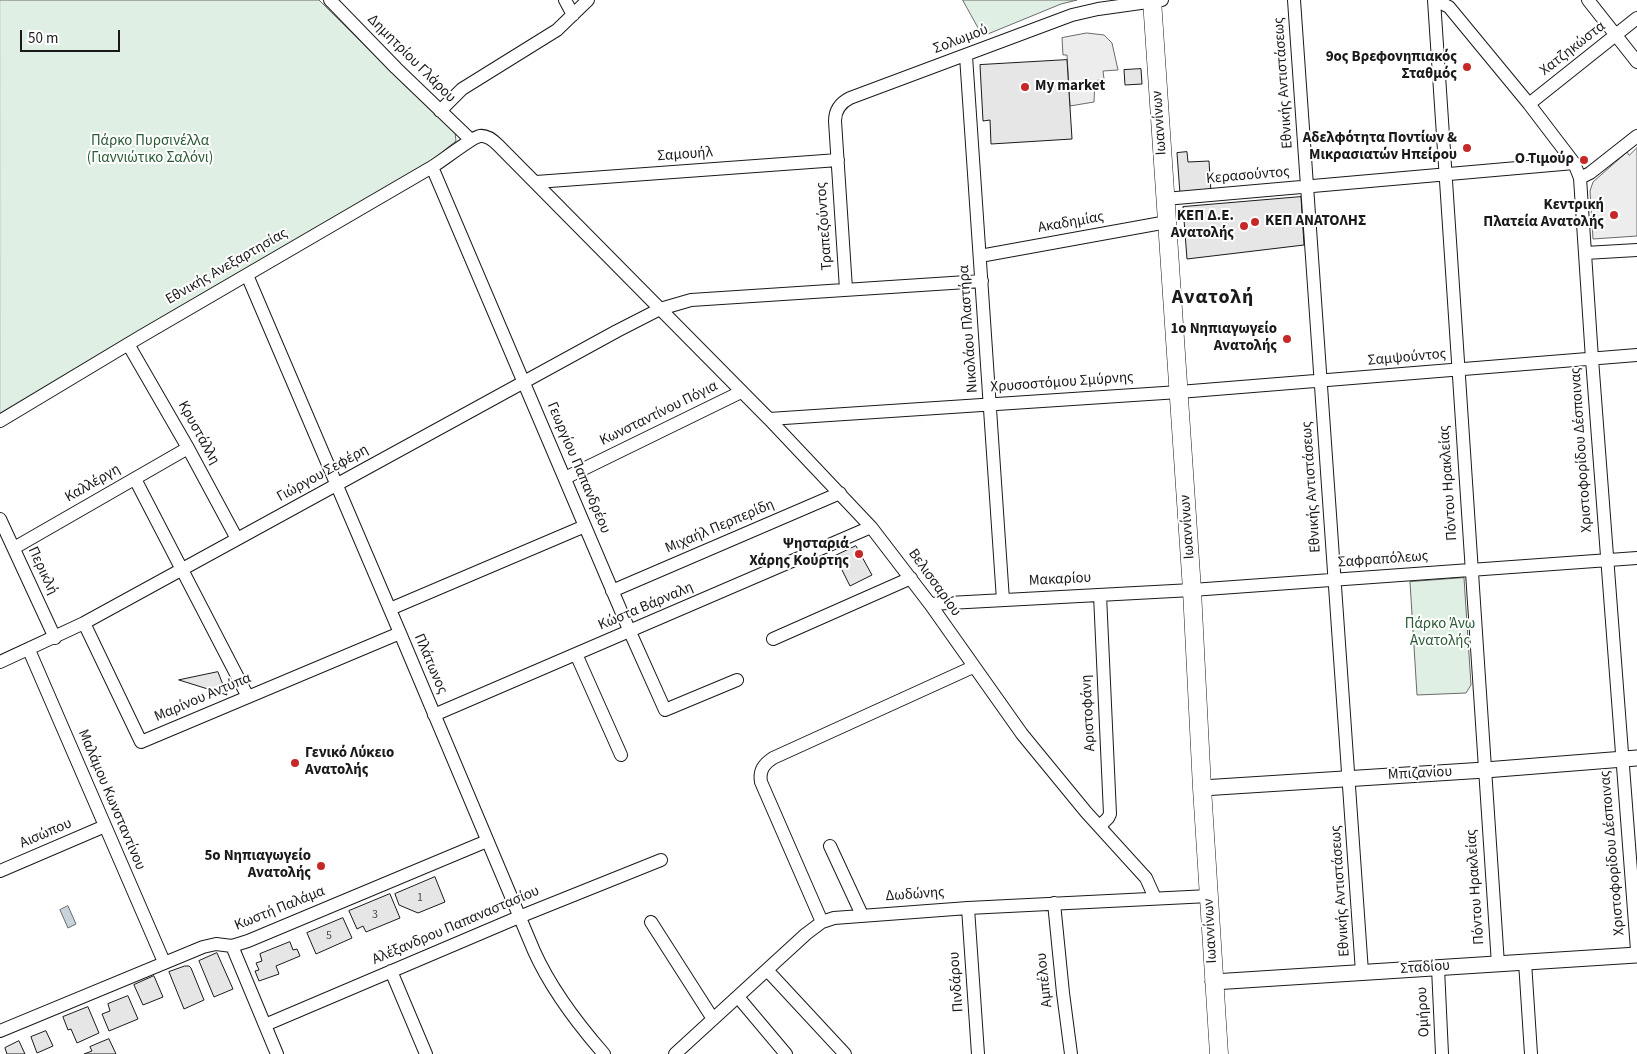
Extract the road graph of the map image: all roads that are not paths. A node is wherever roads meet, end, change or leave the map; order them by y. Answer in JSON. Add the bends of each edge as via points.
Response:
{"nodes":[{"id":1,"x":330,"y":0,"type":"edge"},
{"id":2,"x":565,"y":0,"type":"edge"},
{"id":3,"x":588,"y":0,"type":"edge"},
{"id":4,"x":1155,"y":0,"type":"edge"},
{"id":5,"x":1294,"y":0,"type":"edge"},
{"id":6,"x":1434,"y":0,"type":"edge"},
{"id":7,"x":1588,"y":0,"type":"edge"},
{"id":8,"x":573,"y":15,"type":"junction"},
{"id":9,"x":1637,"y":18,"type":"edge"},
{"id":10,"x":1616,"y":36,"type":"junction"},
{"id":11,"x":966,"y":56,"type":"junction"},
{"id":12,"x":1637,"y":62,"type":"edge"},
{"id":13,"x":1529,"y":104,"type":"junction"},
{"id":14,"x":440,"y":111,"type":"junction"},
{"id":15,"x":1637,"y":136,"type":"edge"},
{"id":16,"x":471,"y":140,"type":"junction"},
{"id":17,"x":838,"y":160,"type":"junction"},
{"id":18,"x":1574,"y":163,"type":"junction"},
{"id":19,"x":432,"y":167,"type":"junction"},
{"id":20,"x":1445,"y":174,"type":"junction"},
{"id":21,"x":1580,"y":178,"type":"junction"},
{"id":22,"x":536,"y":182,"type":"junction"},
{"id":23,"x":1307,"y":187,"type":"junction"},
{"id":24,"x":1165,"y":199,"type":"junction"},
{"id":25,"x":1167,"y":222,"type":"junction"},
{"id":26,"x":1637,"y":250,"type":"edge"},
{"id":27,"x":1585,"y":253,"type":"junction"},
{"id":28,"x":980,"y":256,"type":"junction"},
{"id":29,"x":247,"y":275,"type":"junction"},
{"id":30,"x":982,"y":281,"type":"junction"},
{"id":31,"x":846,"y":290,"type":"junction"},
{"id":32,"x":660,"y":309,"type":"junction"},
{"id":33,"x":128,"y":344,"type":"junction"},
{"id":34,"x":1637,"y":355,"type":"edge"},
{"id":35,"x":1592,"y":359,"type":"junction"},
{"id":36,"x":1458,"y":370,"type":"junction"},
{"id":37,"x":1321,"y":381,"type":"junction"},
{"id":38,"x":524,"y":383,"type":"junction"},
{"id":39,"x":741,"y":392,"type":"junction"},
{"id":40,"x":1179,"y":392,"type":"junction"},
{"id":41,"x":990,"y":404,"type":"junction"},
{"id":42,"x":768,"y":419,"type":"junction"},
{"id":43,"x":0,"y":421,"type":"edge"},
{"id":44,"x":188,"y":448,"type":"junction"},
{"id":45,"x":135,"y":478,"type":"junction"},
{"id":46,"x":564,"y":478,"type":"junction"},
{"id":47,"x":337,"y":485,"type":"junction"},
{"id":48,"x":840,"y":493,"type":"junction"},
{"id":49,"x":0,"y":519,"type":"edge"},
{"id":50,"x":584,"y":526,"type":"junction"},
{"id":51,"x":871,"y":527,"type":"junction"},
{"id":52,"x":237,"y":539,"type":"junction"},
{"id":53,"x":14,"y":548,"type":"junction"},
{"id":54,"x":1637,"y":558,"type":"edge"},
{"id":55,"x":1607,"y":561,"type":"junction"},
{"id":56,"x":182,"y":570,"type":"junction"},
{"id":57,"x":1472,"y":570,"type":"junction"},
{"id":58,"x":911,"y":578,"type":"junction"},
{"id":59,"x":1335,"y":580,"type":"junction"},
{"id":60,"x":1192,"y":590,"type":"junction"},
{"id":61,"x":612,"y":591,"type":"junction"},
{"id":62,"x":1100,"y":595,"type":"junction"},
{"id":63,"x":1003,"y":600,"type":"junction"},
{"id":64,"x":930,"y":604,"type":"junction"},
{"id":65,"x":390,"y":608,"type":"junction"},
{"id":66,"x":84,"y":623,"type":"junction"},
{"id":67,"x":630,"y":632,"type":"junction"},
{"id":68,"x":400,"y":633,"type":"junction"},
{"id":69,"x":55,"y":638,"type":"junction"},
{"id":70,"x":773,"y":639,"type":"dead end"},
{"id":71,"x":29,"y":650,"type":"junction"},
{"id":72,"x":576,"y":654,"type":"junction"},
{"id":73,"x":0,"y":662,"type":"edge"},
{"id":74,"x":973,"y":667,"type":"junction"},
{"id":75,"x":737,"y":680,"type":"dead end"},
{"id":76,"x":248,"y":697,"type":"junction"},
{"id":77,"x":434,"y":716,"type":"junction"},
{"id":78,"x":621,"y":755,"type":"dead end"},
{"id":79,"x":1630,"y":759,"type":"edge"},
{"id":80,"x":1485,"y":770,"type":"junction"},
{"id":81,"x":1349,"y":778,"type":"junction"},
{"id":82,"x":1202,"y":788,"type":"junction"},
{"id":83,"x":105,"y":826,"type":"junction"},
{"id":84,"x":1100,"y":826,"type":"junction"},
{"id":85,"x":487,"y":841,"type":"junction"},
{"id":86,"x":830,"y":846,"type":"dead end"},
{"id":87,"x":661,"y":860,"type":"dead end"},
{"id":88,"x":0,"y":871,"type":"edge"},
{"id":89,"x":1209,"y":896,"type":"junction"},
{"id":90,"x":1154,"y":898,"type":"junction"},
{"id":91,"x":1054,"y":903,"type":"junction"},
{"id":92,"x":968,"y":908,"type":"junction"},
{"id":93,"x":862,"y":915,"type":"junction"},
{"id":94,"x":519,"y":917,"type":"junction"},
{"id":95,"x":651,"y":922,"type":"dead end"},
{"id":96,"x":822,"y":922,"type":"junction"},
{"id":97,"x":232,"y":946,"type":"junction"},
{"id":98,"x":1637,"y":950,"type":"edge"},
{"id":99,"x":1637,"y":955,"type":"edge"},
{"id":100,"x":164,"y":962,"type":"junction"},
{"id":101,"x":1525,"y":962,"type":"junction"},
{"id":102,"x":1498,"y":964,"type":"junction"},
{"id":103,"x":1438,"y":968,"type":"junction"},
{"id":104,"x":390,"y":970,"type":"junction"},
{"id":105,"x":767,"y":970,"type":"junction"},
{"id":106,"x":1362,"y":972,"type":"junction"},
{"id":107,"x":1214,"y":982,"type":"junction"},
{"id":108,"x":738,"y":997,"type":"junction"},
{"id":109,"x":714,"y":1019,"type":"junction"},
{"id":110,"x":265,"y":1025,"type":"junction"},
{"id":111,"x":0,"y":1032,"type":"edge"},
{"id":112,"x":277,"y":1054,"type":"edge"},
{"id":113,"x":426,"y":1054,"type":"edge"},
{"id":114,"x":604,"y":1054,"type":"edge"},
{"id":115,"x":674,"y":1054,"type":"edge"},
{"id":116,"x":786,"y":1054,"type":"edge"},
{"id":117,"x":845,"y":1054,"type":"edge"},
{"id":118,"x":978,"y":1054,"type":"edge"},
{"id":119,"x":1071,"y":1054,"type":"edge"},
{"id":120,"x":1218,"y":1054,"type":"edge"},
{"id":121,"x":1442,"y":1054,"type":"edge"},
{"id":122,"x":1531,"y":1054,"type":"edge"}],
"edges":[{"from":1,"to":14,"type":"street","name":"Δημητρίου Γλάρου"},
{"from":2,"to":8,"type":"street"},
{"from":3,"to":8,"type":"street"},
{"from":4,"to":11,"type":"street","name":"Σολωμού","via":[[1072,15]]},
{"from":4,"to":24,"type":"main road","name":"Ιωαννίνων"},
{"from":5,"to":23,"type":"street","name":"Εθνικής Αντιστάσεως"},
{"from":6,"to":13,"type":"street","name":"Χριστοφορίδου Δέσποινας","via":[[1449,7]]},
{"from":6,"to":20,"type":"street","name":"Πόντου Ηρακλείας"},
{"from":7,"to":10,"type":"street"},
{"from":8,"to":14,"type":"street","via":[[557,30],[462,89]]},
{"from":9,"to":10,"type":"street","name":"Χατζηκώστα"},
{"from":10,"to":12,"type":"street"},
{"from":10,"to":13,"type":"street","name":"Χατζηκώστα"},
{"from":11,"to":17,"type":"street","name":"Σολωμού","via":[[841,104],[835,116]]},
{"from":11,"to":28,"type":"street","name":"Νικολάου Πλαστήρα"},
{"from":13,"to":18,"type":"street","name":"Χριστοφορίδου Δέσποινας"},
{"from":14,"to":16,"type":"street","name":"Δημητρίου Γλάρου"},
{"from":15,"to":21,"type":"street"},
{"from":16,"to":19,"type":"street","name":"Εθνικής Ανεξαρτησίας"},
{"from":16,"to":22,"type":"street","name":"Βελισσαρίου","via":[[481,136],[492,139]]},
{"from":17,"to":22,"type":"street","name":"Σαμουήλ"},
{"from":17,"to":31,"type":"street","name":"Τραπεζούντος"},
{"from":18,"to":20,"type":"street","name":"Κερασούντος"},
{"from":18,"to":21,"type":"street","name":"Χριστοφορίδου Δέσποινας"},
{"from":19,"to":29,"type":"street","name":"Εθνικής Ανεξαρτησίας"},
{"from":19,"to":38,"type":"street","name":"Γεωργίου Παπανδρέου"},
{"from":20,"to":23,"type":"street","name":"Κερασούντος"},
{"from":20,"to":36,"type":"street","name":"Πόντου Ηρακλείας"},
{"from":21,"to":27,"type":"street","name":"Χριστοφορίδου Δέσποινας"},
{"from":22,"to":32,"type":"street","name":"Βελισσαρίου"},
{"from":23,"to":24,"type":"street","name":"Κερασούντος"},
{"from":23,"to":37,"type":"street","name":"Εθνικής Αντιστάσεως"},
{"from":24,"to":25,"type":"main road","name":"Ιωαννίνων"},
{"from":25,"to":28,"type":"street","name":"Ακαδημίας"},
{"from":25,"to":40,"type":"main road","name":"Ιωαννίνων"},
{"from":26,"to":27,"type":"street"},
{"from":27,"to":35,"type":"street","name":"Χριστοφορίδου Δέσποινας"},
{"from":28,"to":30,"type":"street","name":"Νικολάου Πλαστήρα"},
{"from":29,"to":33,"type":"street","name":"Εθνικής Ανεξαρτησίας"},
{"from":29,"to":47,"type":"street","name":"Πλάτωνος"},
{"from":30,"to":31,"type":"street","name":"Γιώργου Σεφέρη"},
{"from":30,"to":41,"type":"street","name":"Νικολάου Πλαστήρα"},
{"from":31,"to":32,"type":"street","name":"Γιώργου Σεφέρη","via":[[691,300]]},
{"from":32,"to":38,"type":"street","name":"Γιώργου Σεφέρη"},
{"from":32,"to":39,"type":"street","name":"Βελισσαρίου"},
{"from":33,"to":43,"type":"street","name":"Εθνικής Ανεξαρτησίας"},
{"from":33,"to":44,"type":"street","name":"Κρυστάλλη"},
{"from":34,"to":35,"type":"street","name":"Σαμψούντος"},
{"from":35,"to":36,"type":"street","name":"Σαμψούντος"},
{"from":35,"to":55,"type":"street","name":"Χριστοφορίδου Δέσποινας"},
{"from":36,"to":37,"type":"street","name":"Σαμψούντος"},
{"from":36,"to":57,"type":"street","name":"Πόντου Ηρακλείας"},
{"from":37,"to":40,"type":"street","name":"Σαμψούντος"},
{"from":37,"to":59,"type":"street","name":"Εθνικής Αντιστάσεως"},
{"from":38,"to":46,"type":"street","name":"Γεωργίου Παπανδρέου"},
{"from":38,"to":47,"type":"street","name":"Γιώργου Σεφέρη"},
{"from":39,"to":42,"type":"street","name":"Βελισσαρίου"},
{"from":39,"to":46,"type":"street","name":"Κωνσταντίνου Πόγια"},
{"from":40,"to":41,"type":"street","name":"Χρυσοστόμου Σμύρνης"},
{"from":40,"to":60,"type":"main road","name":"Ιωαννίνων"},
{"from":41,"to":42,"type":"street","name":"Χρυσοστόμου Σμύρνης"},
{"from":41,"to":63,"type":"street","name":"Νικολάου Πλαστήρα"},
{"from":42,"to":48,"type":"street","name":"Βελισσαρίου"},
{"from":44,"to":45,"type":"street","name":"Καλλέργη"},
{"from":44,"to":52,"type":"street","name":"Κρυστάλλη"},
{"from":45,"to":53,"type":"street","name":"Καλλέργη"},
{"from":45,"to":56,"type":"street"},
{"from":46,"to":50,"type":"street","name":"Γεωργίου Παπανδρέου"},
{"from":47,"to":52,"type":"street","name":"Γιώργου Σεφέρη"},
{"from":47,"to":65,"type":"street","name":"Πλάτωνος"},
{"from":48,"to":51,"type":"street","name":"Βελισσαρίου"},
{"from":48,"to":61,"type":"street","name":"Μιχαήλ Περπερίδη"},
{"from":49,"to":53,"type":"street","name":"Περικλή"},
{"from":50,"to":61,"type":"street","name":"Γεωργίου Παπανδρέου"},
{"from":50,"to":65,"type":"street"},
{"from":51,"to":58,"type":"street","name":"Βελισσαρίου"},
{"from":51,"to":67,"type":"street","name":"Κώστα Βάρναλη"},
{"from":52,"to":56,"type":"street","name":"Γιώργου Σεφέρη"},
{"from":53,"to":69,"type":"street","name":"Περικλή"},
{"from":54,"to":55,"type":"street","name":"Σαφραπόλεως"},
{"from":55,"to":57,"type":"street","name":"Σαφραπόλεως"},
{"from":55,"to":79,"type":"street","name":"Χριστοφορίδου Δέσποινας"},
{"from":56,"to":66,"type":"street","name":"Γιώργου Σεφέρη"},
{"from":56,"to":76,"type":"street"},
{"from":57,"to":59,"type":"street","name":"Σαφραπόλεως"},
{"from":57,"to":80,"type":"street","name":"Πόντου Ηρακλείας"},
{"from":58,"to":64,"type":"street","name":"Βελισσαρίου"},
{"from":58,"to":70,"type":"street"},
{"from":59,"to":60,"type":"street","name":"Σαφραπόλεως"},
{"from":59,"to":81,"type":"street","name":"Εθνικής Αντιστάσεως"},
{"from":60,"to":62,"type":"street","name":"Μακαρίου"},
{"from":60,"to":82,"type":"main road","name":"Ιωαννίνων"},
{"from":61,"to":67,"type":"street","name":"Γεωργίου Παπανδρέου"},
{"from":62,"to":63,"type":"street","name":"Μακαρίου"},
{"from":62,"to":84,"type":"street","name":"Αριστοφάνη","via":[[1110,814]]},
{"from":63,"to":64,"type":"street","name":"Μακαρίου"},
{"from":64,"to":74,"type":"street","name":"Βελισσαρίου"},
{"from":65,"to":68,"type":"street","name":"Πλάτωνος"},
{"from":66,"to":69,"type":"street","name":"Γιώργου Σεφέρη"},
{"from":66,"to":76,"type":"street","name":"Μαρίνου Αντύπα","via":[[141,742]]},
{"from":67,"to":72,"type":"street","name":"Κώστα Βάρναλη"},
{"from":67,"to":75,"type":"street","name":"Γεωργίου Παπανδρέου","via":[[665,710]]},
{"from":68,"to":76,"type":"street","name":"Μαρίνου Αντύπα"},
{"from":68,"to":77,"type":"street","name":"Πλάτωνος"},
{"from":69,"to":71,"type":"street","name":"Γιώργου Σεφέρη"},
{"from":71,"to":73,"type":"street","name":"Γιώργου Σεφέρη"},
{"from":71,"to":83,"type":"street","name":"Μαλάμου Κωνσταντίνου"},
{"from":72,"to":77,"type":"street","name":"Κώστα Βάρναλη"},
{"from":72,"to":78,"type":"street"},
{"from":74,"to":84,"type":"street","name":"Βελισσαρίου","via":[[1022,734]]},
{"from":74,"to":96,"type":"street","via":[[765,764],[761,782]]},
{"from":77,"to":85,"type":"street","name":"Πλάτωνος"},
{"from":79,"to":80,"type":"street","name":"Μπιζανίου"},
{"from":79,"to":98,"type":"street","name":"Χριστοφορίδου Δέσποινας"},
{"from":80,"to":81,"type":"street","name":"Μπιζανίου"},
{"from":80,"to":102,"type":"street","name":"Πόντου Ηρακλείας"},
{"from":81,"to":82,"type":"street","name":"Μπιζανίου"},
{"from":81,"to":106,"type":"street","name":"Εθνικής Αντιστάσεως"},
{"from":82,"to":89,"type":"main road","name":"Ιωαννίνων"},
{"from":83,"to":88,"type":"street","name":"Αισώπου"},
{"from":83,"to":100,"type":"street","name":"Μαλάμου Κωνσταντίνου"},
{"from":84,"to":90,"type":"street","name":"Βελισσαρίου","via":[[1146,878]]},
{"from":85,"to":94,"type":"street","name":"Πλάτωνος"},
{"from":85,"to":97,"type":"street","name":"Κωστή Παλάμα"},
{"from":86,"to":93,"type":"street"},
{"from":87,"to":94,"type":"street","name":"Αλέξανδρου Παπαναστασίου"},
{"from":89,"to":90,"type":"street","name":"Δωδώνης"},
{"from":89,"to":107,"type":"main road","name":"Ιωαννίνων"},
{"from":90,"to":91,"type":"street","name":"Δωδώνης"},
{"from":91,"to":92,"type":"street","name":"Δωδώνης"},
{"from":91,"to":119,"type":"street","name":"Αμπέλου"},
{"from":92,"to":93,"type":"street","name":"Δωδώνης"},
{"from":92,"to":118,"type":"street","name":"Πινδάρου"},
{"from":93,"to":96,"type":"street","name":"Δωδώνης"},
{"from":94,"to":104,"type":"street","name":"Αλέξανδρου Παπαναστασίου"},
{"from":94,"to":114,"type":"street","name":"Πλάτωνος","via":[[540,965],[564,1005]]},
{"from":95,"to":109,"type":"street"},
{"from":96,"to":105,"type":"street","name":"Δωδώνης"},
{"from":97,"to":100,"type":"street","name":"Κωστή Παλάμα","via":[[211,944]]},
{"from":97,"to":110,"type":"street"},
{"from":99,"to":101,"type":"street","name":"Σταδίου"},
{"from":100,"to":111,"type":"street","name":"Κωστή Παλάμα"},
{"from":101,"to":102,"type":"street","name":"Σταδίου"},
{"from":101,"to":122,"type":"street"},
{"from":102,"to":103,"type":"street","name":"Σταδίου"},
{"from":103,"to":106,"type":"street","name":"Σταδίου"},
{"from":103,"to":121,"type":"street","name":"Ομήρου"},
{"from":104,"to":110,"type":"street","name":"Αλέξανδρου Παπαναστασίου"},
{"from":104,"to":113,"type":"street"},
{"from":105,"to":108,"type":"street","name":"Δωδώνης"},
{"from":105,"to":117,"type":"street"},
{"from":106,"to":107,"type":"street","name":"Σταδίου"},
{"from":107,"to":120,"type":"main road","name":"Ιωαννίνων"},
{"from":108,"to":109,"type":"street","name":"Δωδώνης"},
{"from":108,"to":116,"type":"street"},
{"from":109,"to":115,"type":"street","name":"Δωδώνης"},
{"from":110,"to":112,"type":"street"}]}
